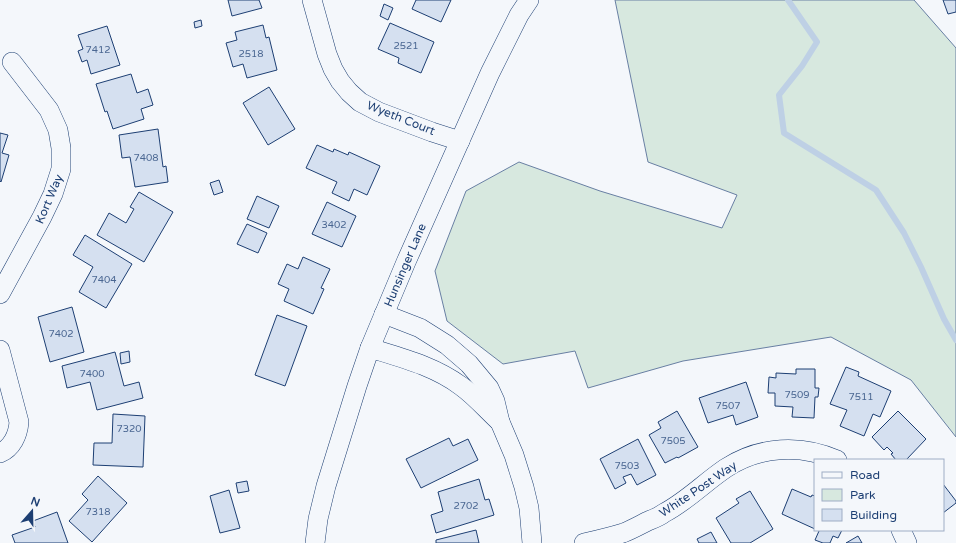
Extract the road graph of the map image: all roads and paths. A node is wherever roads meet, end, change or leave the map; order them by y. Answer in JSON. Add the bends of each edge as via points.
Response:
{"nodes":[{"id":1,"x":312,"y":0,"type":"edge"},
{"id":2,"x":529,"y":0,"type":"edge"},
{"id":3,"x":12,"y":62,"type":"dead end"},
{"id":4,"x":460,"y":141,"type":"junction"},
{"id":5,"x":0,"y":294,"type":"edge"},
{"id":6,"x":384,"y":314,"type":"junction"},
{"id":7,"x":370,"y":348,"type":"junction"},
{"id":8,"x":0,"y":350,"type":"edge"},
{"id":9,"x":500,"y":422,"type":"junction"},
{"id":10,"x":0,"y":453,"type":"edge"},
{"id":11,"x":835,"y":459,"type":"edge"},
{"id":12,"x":901,"y":531,"type":"edge"},
{"id":13,"x":316,"y":543,"type":"edge"},
{"id":14,"x":532,"y":543,"type":"edge"},
{"id":15,"x":584,"y":543,"type":"edge"},
{"id":16,"x":907,"y":543,"type":"edge"}],
"edges":[{"from":1,"to":4,"type":"street","name":"Wyeth Court","via":[[333,69],[349,92],[360,102],[380,112]]},
{"from":2,"to":4,"type":"street","name":"Hunsinger Lane","via":[[490,73]]},
{"from":3,"to":5,"type":"street","name":"Kort Way","via":[[49,110],[58,130],[61,169],[54,194]]},
{"from":4,"to":6,"type":"street","name":"Hunsinger Lane"},
{"from":6,"to":7,"type":"street","name":"Hunsinger Lane"},
{"from":6,"to":9,"type":"street","via":[[420,328],[447,345],[469,364],[489,388]]},
{"from":7,"to":9,"type":"street","via":[[435,370],[462,386]]},
{"from":7,"to":13,"type":"street","name":"Hunsinger Lane","via":[[326,486],[318,519]]},
{"from":8,"to":10,"type":"street","via":[[19,422],[18,431],[11,444]]},
{"from":9,"to":14,"type":"street","via":[[524,488],[529,508]]},
{"from":11,"to":15,"type":"street","name":"White Post Way","via":[[827,455],[793,449],[758,453],[726,468],[664,514],[623,533]]},
{"from":12,"to":16,"type":"street"}]}
